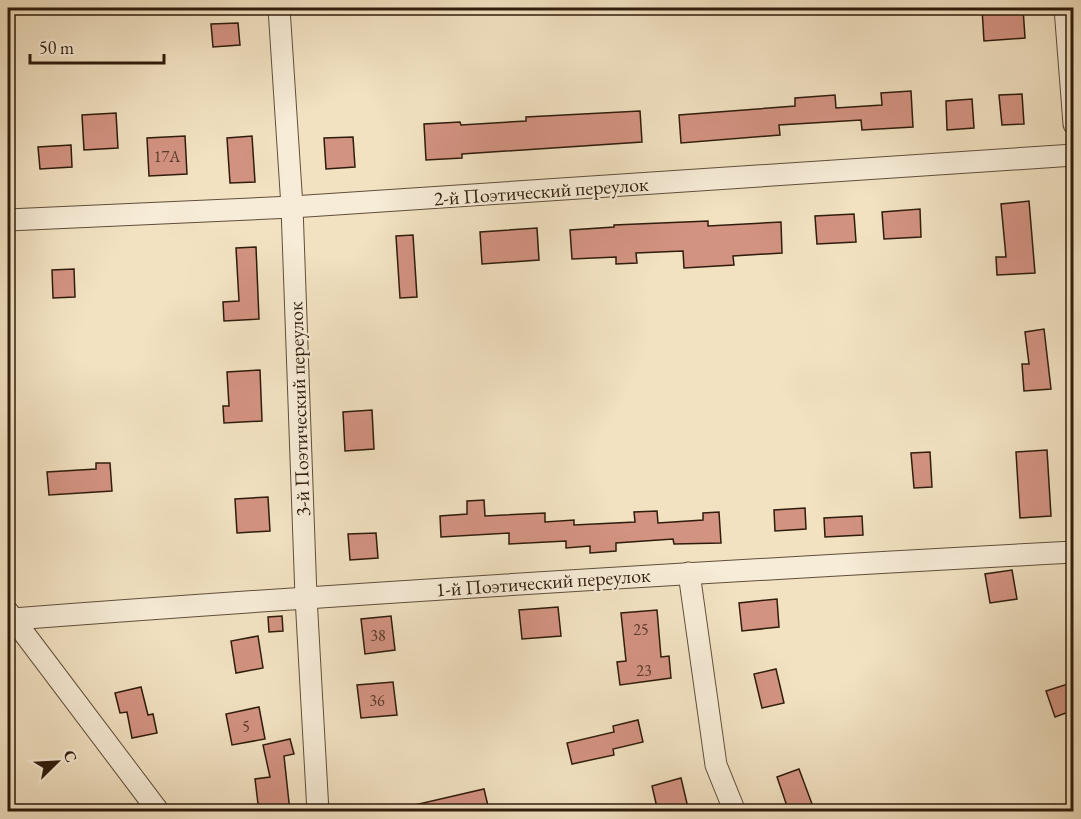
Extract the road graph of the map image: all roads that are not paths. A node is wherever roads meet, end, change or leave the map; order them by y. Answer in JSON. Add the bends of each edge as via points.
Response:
{"nodes":[{"id":1,"x":279,"y":8,"type":"edge"},
{"id":2,"x":1065,"y":8,"type":"edge"},
{"id":3,"x":1074,"y":124,"type":"edge"},
{"id":4,"x":1074,"y":155,"type":"edge"},
{"id":5,"x":292,"y":207,"type":"junction"},
{"id":6,"x":8,"y":220,"type":"edge"},
{"id":7,"x":1074,"y":552,"type":"edge"},
{"id":8,"x":689,"y":573,"type":"junction"},
{"id":9,"x":306,"y":597,"type":"junction"},
{"id":10,"x":10,"y":616,"type":"edge"},
{"id":11,"x":159,"y":812,"type":"edge"},
{"id":12,"x":318,"y":812,"type":"edge"},
{"id":13,"x":735,"y":812,"type":"edge"}],
"edges":[{"from":1,"to":5,"type":"street","name":"3-й Поэтический переулок"},
{"from":2,"to":3,"type":"street"},
{"from":4,"to":5,"type":"street","name":"2-й Поэтический переулок"},
{"from":5,"to":6,"type":"street","name":"2-й Поэтический переулок"},
{"from":5,"to":9,"type":"street","name":"3-й Поэтический переулок"},
{"from":7,"to":8,"type":"street","name":"1-й Поэтический переулок"},
{"from":8,"to":9,"type":"street","name":"1-й Поэтический переулок"},
{"from":8,"to":13,"type":"street","via":[[716,765]]},
{"from":9,"to":10,"type":"street","name":"1-й Поэтический переулок"},
{"from":9,"to":12,"type":"street","name":"3-й Поэтический переулок"},
{"from":10,"to":11,"type":"street"}]}
